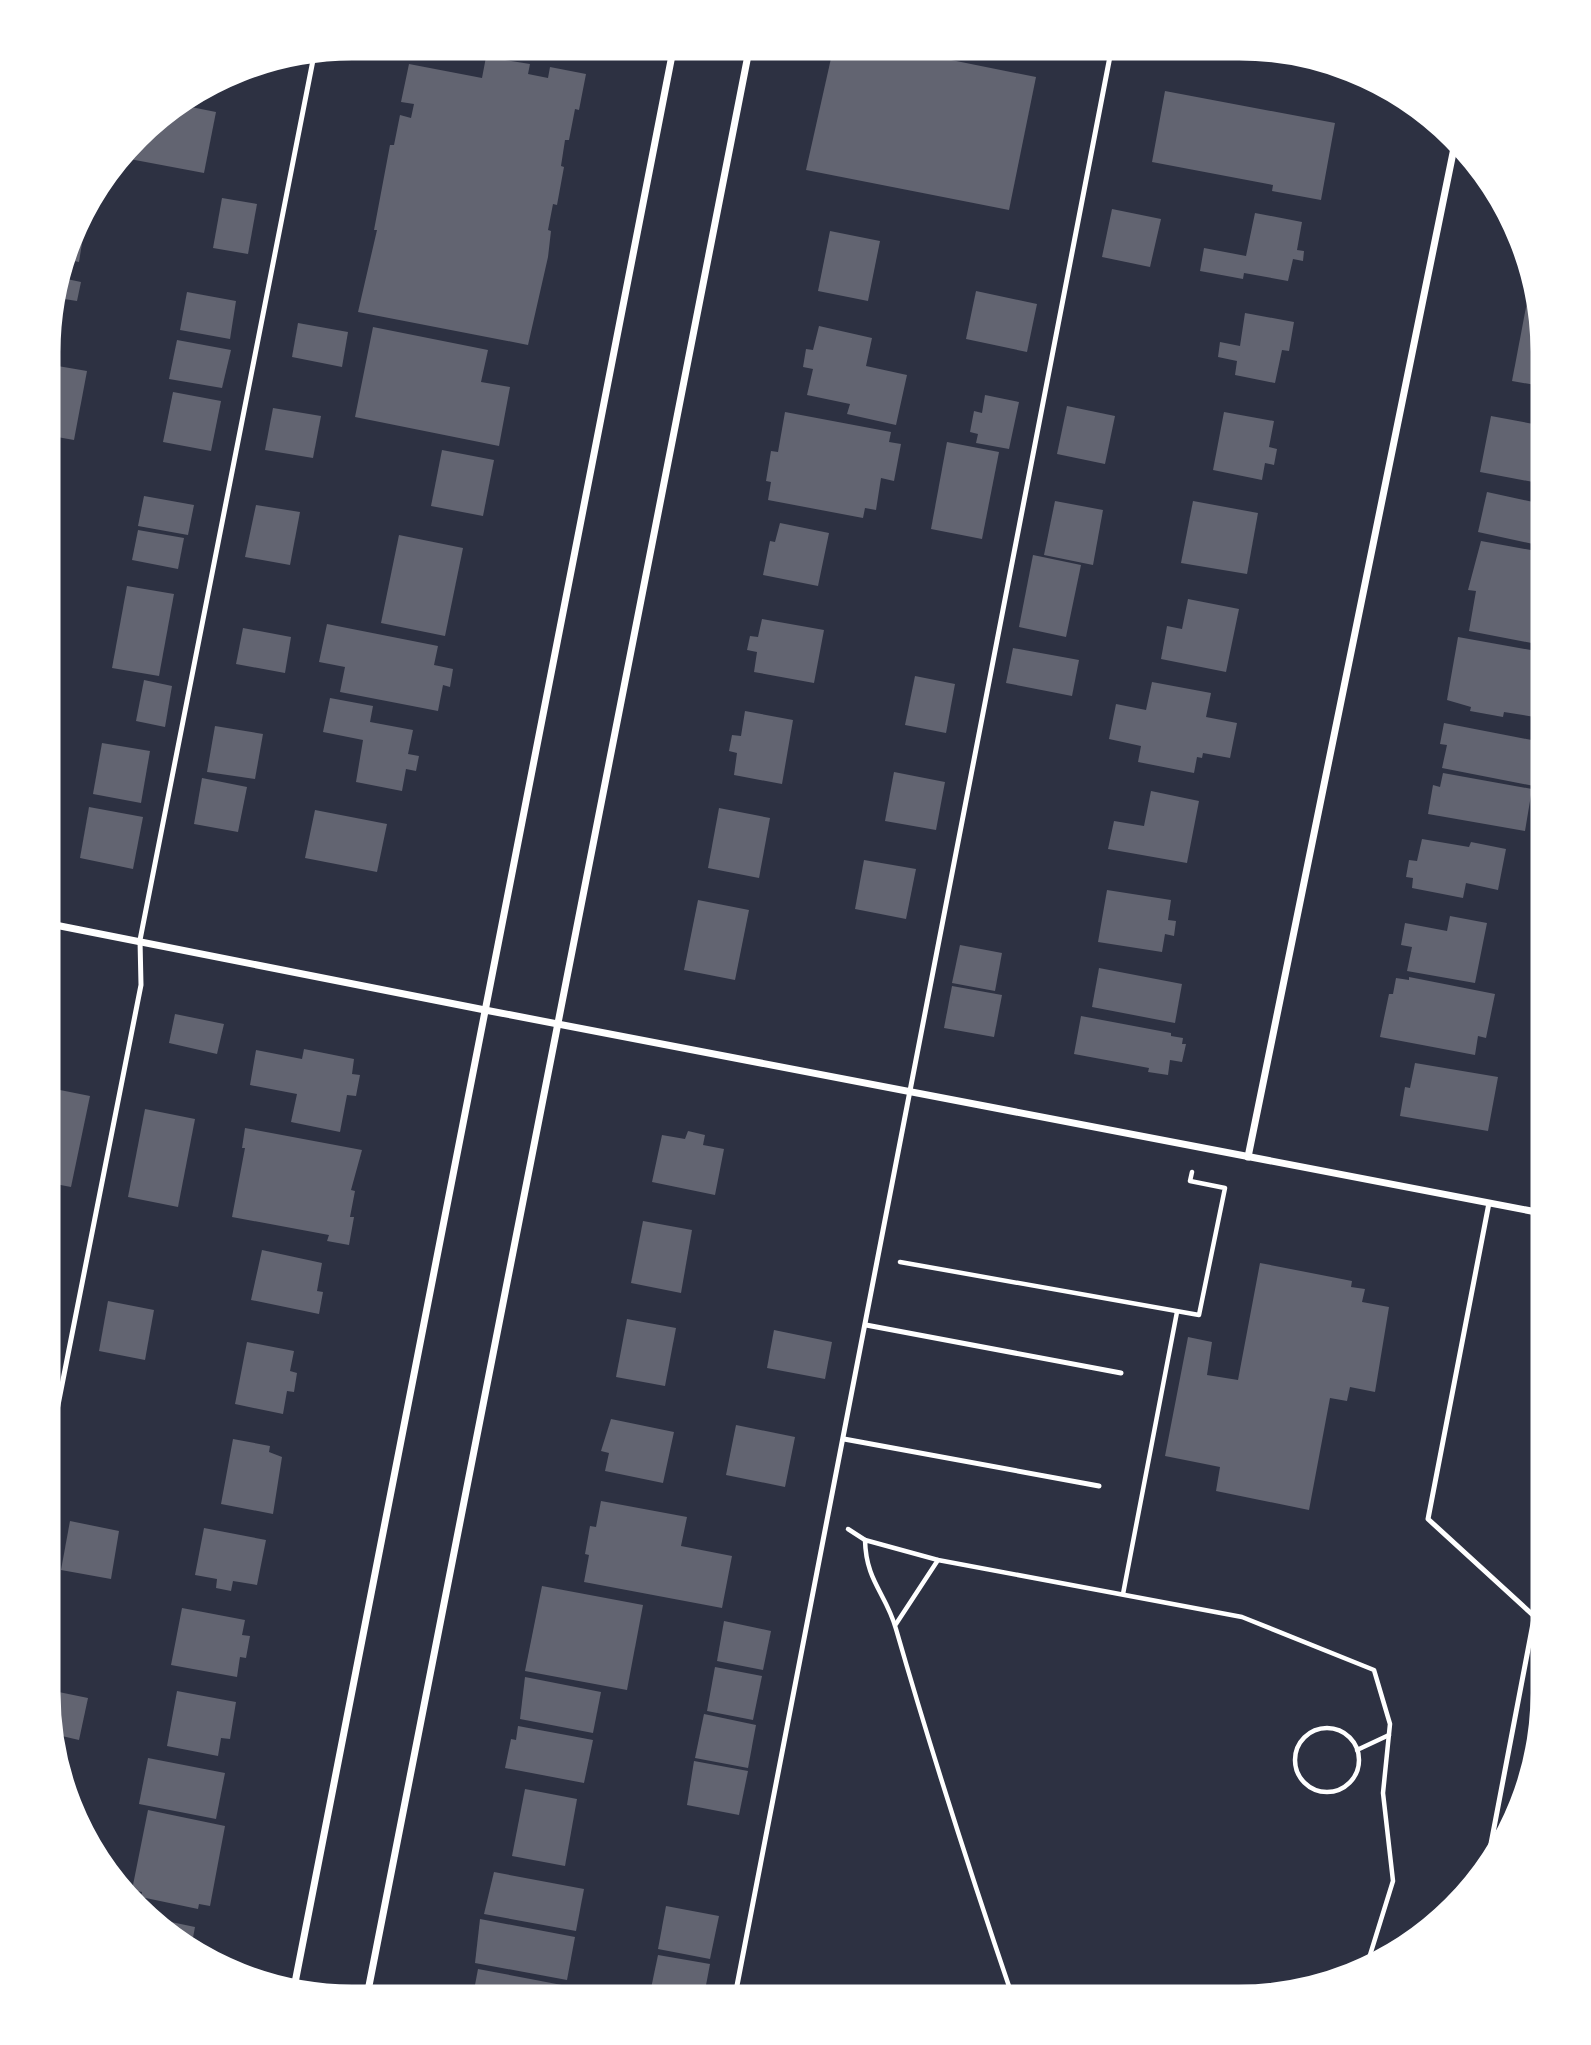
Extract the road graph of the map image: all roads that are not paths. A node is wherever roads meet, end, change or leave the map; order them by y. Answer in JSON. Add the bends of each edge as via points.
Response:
{"nodes":[{"id":1,"x":672,"y":56,"type":"edge"},
{"id":2,"x":748,"y":56,"type":"edge"},
{"id":3,"x":1110,"y":56,"type":"edge"},
{"id":4,"x":313,"y":59,"type":"edge"},
{"id":5,"x":1454,"y":149,"type":"edge"},
{"id":6,"x":56,"y":925,"type":"edge"},
{"id":7,"x":140,"y":940,"type":"junction"},
{"id":8,"x":485,"y":1010,"type":"junction"},
{"id":9,"x":558,"y":1024,"type":"junction"},
{"id":10,"x":912,"y":1092,"type":"junction"},
{"id":11,"x":1248,"y":1157,"type":"junction"},
{"id":12,"x":1489,"y":1203,"type":"junction"},
{"id":13,"x":1535,"y":1212,"type":"edge"},
{"id":14,"x":866,"y":1325,"type":"junction"},
{"id":15,"x":1121,"y":1373,"type":"dead end"},
{"id":16,"x":56,"y":1415,"type":"edge"},
{"id":17,"x":844,"y":1438,"type":"junction"},
{"id":18,"x":1099,"y":1486,"type":"dead end"},
{"id":19,"x":1535,"y":1611,"type":"edge"},
{"id":20,"x":1534,"y":1616,"type":"junction"},
{"id":21,"x":1490,"y":1850,"type":"edge"},
{"id":22,"x":295,"y":1983,"type":"edge"},
{"id":23,"x":368,"y":1989,"type":"edge"},
{"id":24,"x":736,"y":1989,"type":"edge"}],
"edges":[{"from":1,"to":8,"type":"street"},
{"from":2,"to":9,"type":"street"},
{"from":3,"to":10,"type":"lane"},
{"from":4,"to":7,"type":"lane"},
{"from":5,"to":11,"type":"street"},
{"from":6,"to":7,"type":"street"},
{"from":7,"to":8,"type":"street"},
{"from":7,"to":16,"type":"lane","via":[[141,985]]},
{"from":8,"to":9,"type":"street"},
{"from":8,"to":22,"type":"street"},
{"from":9,"to":10,"type":"street"},
{"from":9,"to":23,"type":"street"},
{"from":10,"to":11,"type":"street"},
{"from":10,"to":14,"type":"lane"},
{"from":11,"to":12,"type":"street"},
{"from":12,"to":13,"type":"street"},
{"from":12,"to":20,"type":"lane","via":[[1427,1519]]},
{"from":14,"to":15,"type":"lane"},
{"from":14,"to":17,"type":"lane"},
{"from":17,"to":18,"type":"lane"},
{"from":17,"to":24,"type":"lane"},
{"from":19,"to":20,"type":"lane"},
{"from":20,"to":21,"type":"lane"}]}
